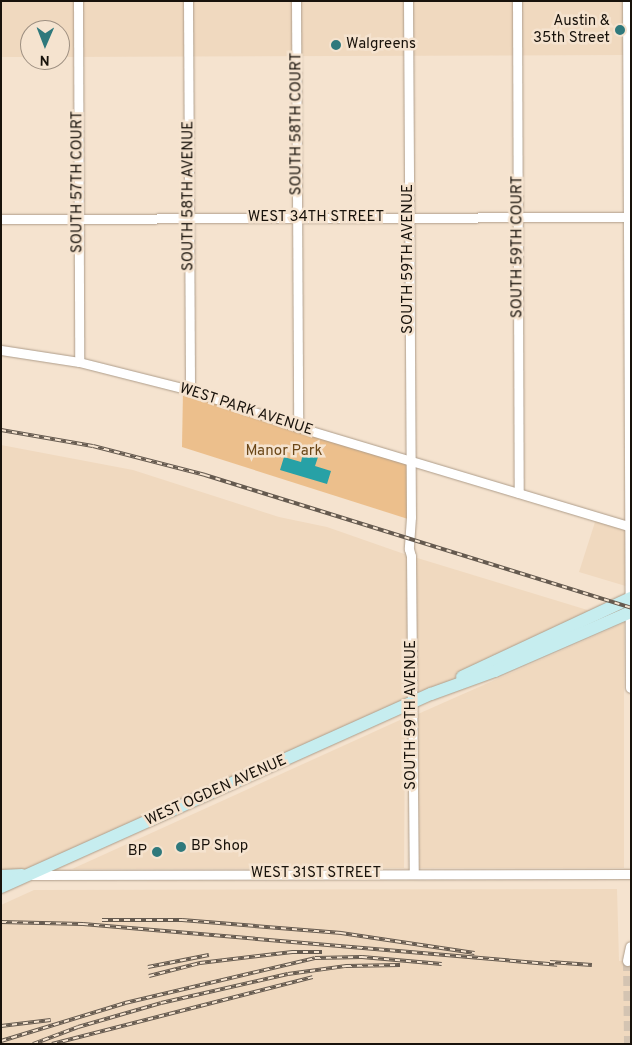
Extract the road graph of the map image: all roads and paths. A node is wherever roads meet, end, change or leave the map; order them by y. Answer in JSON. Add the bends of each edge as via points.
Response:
{"nodes":[{"id":1,"x":78,"y":1,"type":"edge"},
{"id":2,"x":188,"y":1,"type":"edge"},
{"id":3,"x":296,"y":1,"type":"edge"},
{"id":4,"x":408,"y":1,"type":"edge"},
{"id":5,"x":517,"y":1,"type":"edge"},
{"id":6,"x":628,"y":1,"type":"edge"},
{"id":7,"x":518,"y":217,"type":"junction"},
{"id":8,"x":630,"y":217,"type":"edge"},
{"id":9,"x":1,"y":218,"type":"edge"},
{"id":10,"x":79,"y":218,"type":"junction"},
{"id":11,"x":189,"y":218,"type":"junction"},
{"id":12,"x":297,"y":218,"type":"junction"},
{"id":13,"x":409,"y":218,"type":"junction"},
{"id":14,"x":1,"y":350,"type":"edge"},
{"id":15,"x":79,"y":362,"type":"junction"},
{"id":16,"x":631,"y":381,"type":"edge"},
{"id":17,"x":190,"y":390,"type":"junction"},
{"id":18,"x":298,"y":427,"type":"junction"},
{"id":19,"x":411,"y":460,"type":"junction"},
{"id":20,"x":519,"y":492,"type":"junction"},
{"id":21,"x":631,"y":527,"type":"edge"},
{"id":22,"x":631,"y":598,"type":"edge"},
{"id":23,"x":631,"y":612,"type":"edge"},
{"id":24,"x":631,"y":688,"type":"edge"},
{"id":25,"x":431,"y":694,"type":"junction"},
{"id":26,"x":412,"y":703,"type":"junction"},
{"id":27,"x":414,"y":873,"type":"junction"},
{"id":28,"x":631,"y":874,"type":"edge"},
{"id":29,"x":27,"y":875,"type":"junction"},
{"id":30,"x":1,"y":876,"type":"edge"},
{"id":31,"x":1,"y":887,"type":"edge"},
{"id":32,"x":631,"y":947,"type":"edge"},
{"id":33,"x":628,"y":961,"type":"dead end"}],
"edges":[{"from":1,"to":10,"type":"street","name":"SOUTH 57TH COURT"},
{"from":2,"to":11,"type":"street","name":"SOUTH 58TH AVENUE"},
{"from":3,"to":12,"type":"street","name":"SOUTH 58TH COURT"},
{"from":4,"to":13,"type":"street","name":"SOUTH 59TH AVENUE"},
{"from":5,"to":7,"type":"street","name":"SOUTH 59TH COURT"},
{"from":6,"to":8,"type":"street"},
{"from":7,"to":8,"type":"street","name":"WEST 34TH STREET"},
{"from":7,"to":13,"type":"street","name":"WEST 34TH STREET"},
{"from":7,"to":20,"type":"street","name":"SOUTH 59TH COURT"},
{"from":8,"to":16,"type":"street"},
{"from":9,"to":10,"type":"street","name":"WEST 34TH STREET"},
{"from":10,"to":11,"type":"street","name":"WEST 34TH STREET"},
{"from":10,"to":15,"type":"street","name":"SOUTH 57TH COURT"},
{"from":11,"to":12,"type":"street","name":"WEST 34TH STREET"},
{"from":11,"to":17,"type":"street","name":"SOUTH 58TH AVENUE"},
{"from":12,"to":13,"type":"street","name":"WEST 34TH STREET"},
{"from":12,"to":18,"type":"street","name":"SOUTH 58TH COURT"},
{"from":13,"to":19,"type":"street","name":"SOUTH 59TH AVENUE"},
{"from":14,"to":15,"type":"street","name":"WEST PARK AVENUE"},
{"from":15,"to":17,"type":"street","name":"WEST PARK AVENUE"},
{"from":16,"to":21,"type":"street"},
{"from":17,"to":18,"type":"street","name":"WEST PARK AVENUE"},
{"from":18,"to":19,"type":"street","name":"WEST PARK AVENUE"},
{"from":19,"to":20,"type":"street","name":"WEST PARK AVENUE"},
{"from":19,"to":26,"type":"street","name":"SOUTH 59TH AVENUE","via":[[414,549],[411,556]]},
{"from":20,"to":21,"type":"street","name":"WEST PARK AVENUE"},
{"from":21,"to":22,"type":"street"},
{"from":22,"to":23,"type":"street"},
{"from":22,"to":25,"type":"main road","name":"WEST OGDEN AVENUE","via":[[488,662]]},
{"from":23,"to":24,"type":"street"},
{"from":23,"to":25,"type":"main road","name":"WEST OGDEN AVENUE","via":[[495,671]]},
{"from":25,"to":26,"type":"main road","name":"WEST OGDEN AVENUE"},
{"from":26,"to":27,"type":"street","name":"SOUTH 59TH AVENUE"},
{"from":26,"to":29,"type":"main road","name":"WEST OGDEN AVENUE"},
{"from":27,"to":28,"type":"street","name":"WEST 31ST STREET"},
{"from":27,"to":29,"type":"street","name":"WEST 31ST STREET"},
{"from":29,"to":30,"type":"main road","name":"WEST 31ST STREET"},
{"from":29,"to":31,"type":"main road","name":"WEST OGDEN AVENUE"},
{"from":32,"to":33,"type":"street"}]}
